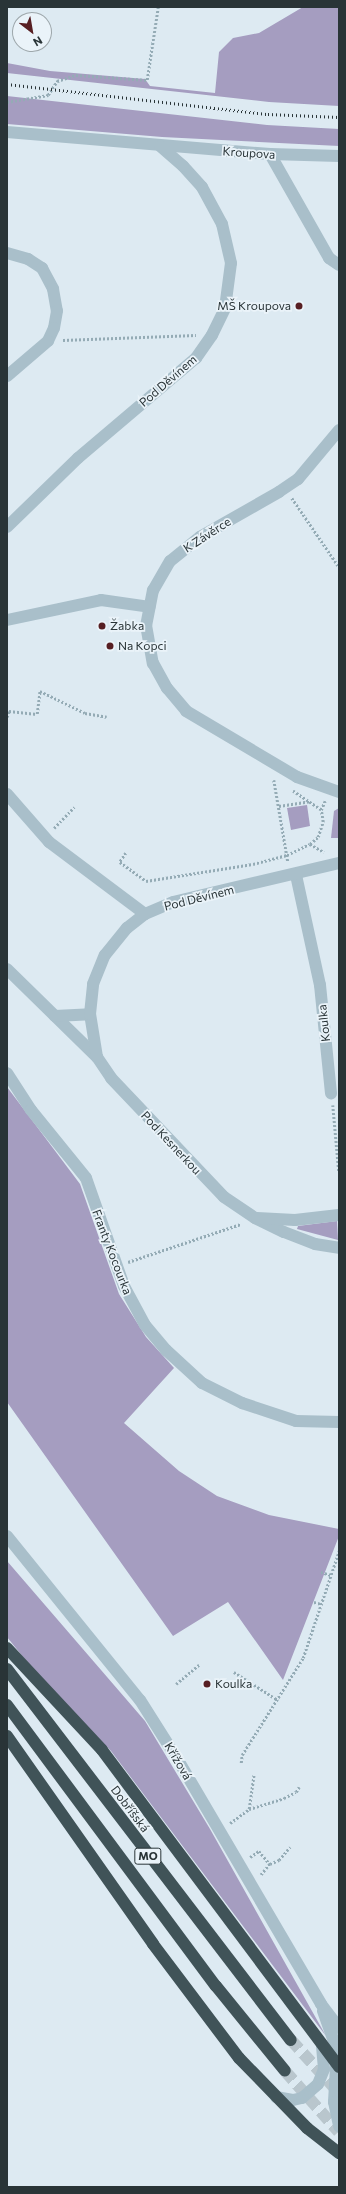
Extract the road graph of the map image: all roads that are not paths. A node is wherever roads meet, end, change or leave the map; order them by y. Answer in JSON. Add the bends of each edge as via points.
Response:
{"nodes":[{"id":1,"x":7,"y":132,"type":"edge"},
{"id":2,"x":160,"y":146,"type":"junction"},
{"id":3,"x":270,"y":154,"type":"junction"},
{"id":4,"x":339,"y":156,"type":"edge"},
{"id":5,"x":7,"y":253,"type":"edge"},
{"id":6,"x":339,"y":265,"type":"edge"},
{"id":7,"x":7,"y":376,"type":"edge"},
{"id":8,"x":339,"y":430,"type":"edge"},
{"id":9,"x":7,"y":527,"type":"edge"},
{"id":10,"x":150,"y":607,"type":"junction"},
{"id":11,"x":7,"y":620,"type":"edge"},
{"id":12,"x":339,"y":792,"type":"edge"},
{"id":13,"x":7,"y":794,"type":"edge"},
{"id":14,"x":339,"y":863,"type":"edge"},
{"id":15,"x":294,"y":875,"type":"junction"},
{"id":16,"x":145,"y":914,"type":"junction"},
{"id":17,"x":7,"y":969,"type":"edge"},
{"id":18,"x":90,"y":1014,"type":"junction"},
{"id":19,"x":55,"y":1016,"type":"junction"},
{"id":20,"x":97,"y":1057,"type":"junction"},
{"id":21,"x":7,"y":1073,"type":"edge"},
{"id":22,"x":331,"y":1093,"type":"road end"},
{"id":23,"x":339,"y":1215,"type":"edge"},
{"id":24,"x":255,"y":1218,"type":"junction"},
{"id":25,"x":339,"y":1248,"type":"edge"},
{"id":26,"x":339,"y":1422,"type":"edge"},
{"id":27,"x":7,"y":1536,"type":"edge"},
{"id":28,"x":7,"y":1648,"type":"edge"},
{"id":29,"x":7,"y":1669,"type":"edge"},
{"id":30,"x":7,"y":1705,"type":"edge"},
{"id":31,"x":7,"y":1736,"type":"edge"},
{"id":32,"x":321,"y":2004,"type":"junction"},
{"id":33,"x":339,"y":2028,"type":"edge"},
{"id":34,"x":291,"y":2040,"type":"tunnel mouth"},
{"id":35,"x":322,"y":2044,"type":"junction"},
{"id":36,"x":338,"y":2066,"type":"edge"},
{"id":37,"x":286,"y":2071,"type":"tunnel mouth"},
{"id":38,"x":276,"y":2097,"type":"junction"},
{"id":39,"x":339,"y":2126,"type":"edge"},
{"id":40,"x":339,"y":2153,"type":"edge"}],
"edges":[{"from":1,"to":2,"type":"street"},
{"from":2,"to":3,"type":"street","name":"Kroupova"},
{"from":2,"to":9,"type":"street","name":"Pod Děvínem","via":[[183,166],[202,188],[222,224],[231,263],[225,308],[212,335],[196,358],[78,458]]},
{"from":3,"to":4,"type":"street","name":"Kroupova"},
{"from":3,"to":6,"type":"street","via":[[329,258]]},
{"from":5,"to":7,"type":"street","via":[[28,259],[42,268],[53,289],[57,311],[54,328],[48,340]]},
{"from":8,"to":10,"type":"street","name":"K Závěrce","via":[[298,479],[184,549],[160,575],[153,590]]},
{"from":10,"to":11,"type":"street","via":[[101,600]]},
{"from":10,"to":12,"type":"street","name":"K Závěrce","via":[[146,625],[153,663],[166,688],[186,711],[297,777]]},
{"from":13,"to":16,"type":"street","via":[[45,838]]},
{"from":14,"to":15,"type":"street","name":"Pod Děvínem"},
{"from":15,"to":16,"type":"street","name":"Pod Děvínem","via":[[173,902]]},
{"from":15,"to":22,"type":"street","name":"Koulka","via":[[320,985]]},
{"from":16,"to":18,"type":"street","name":"Pod Děvínem","via":[[126,928],[106,955],[93,984]]},
{"from":17,"to":19,"type":"street"},
{"from":18,"to":19,"type":"street"},
{"from":18,"to":20,"type":"street","name":"Pod Děvínem"},
{"from":19,"to":20,"type":"street"},
{"from":20,"to":24,"type":"street","name":"Pod Kesnerkou","via":[[111,1078],[205,1179],[224,1197]]},
{"from":21,"to":26,"type":"street","name":"Franty Kocourka","via":[[32,1110],[86,1178],[124,1286],[145,1325],[166,1350],[202,1382],[242,1403],[296,1421]]},
{"from":23,"to":24,"type":"street","via":[[295,1220]]},
{"from":24,"to":25,"type":"street","name":"Pod Kesnerkou","via":[[296,1238]]},
{"from":27,"to":32,"type":"street","name":"Křížová","via":[[140,1700]]},
{"from":28,"to":35,"type":"highway","via":[[102,1750]]},
{"from":29,"to":34,"type":"highway","name":"Dobříšská","number":"MO"},
{"from":30,"to":37,"type":"highway","number":"MO","via":[[216,1986]]},
{"from":31,"to":38,"type":"highway","via":[[153,1944],[239,2058]]},
{"from":32,"to":33,"type":"street","name":"Křížová"},
{"from":32,"to":36,"type":"street","name":"Křížová","via":[[337,2050]]},
{"from":35,"to":36,"type":"highway"},
{"from":35,"to":38,"type":"street","via":[[324,2069],[318,2084],[302,2098],[293,2100]]},
{"from":36,"to":39,"type":"street","name":"Křížová","via":[[334,2102]]},
{"from":38,"to":40,"type":"highway"}]}
